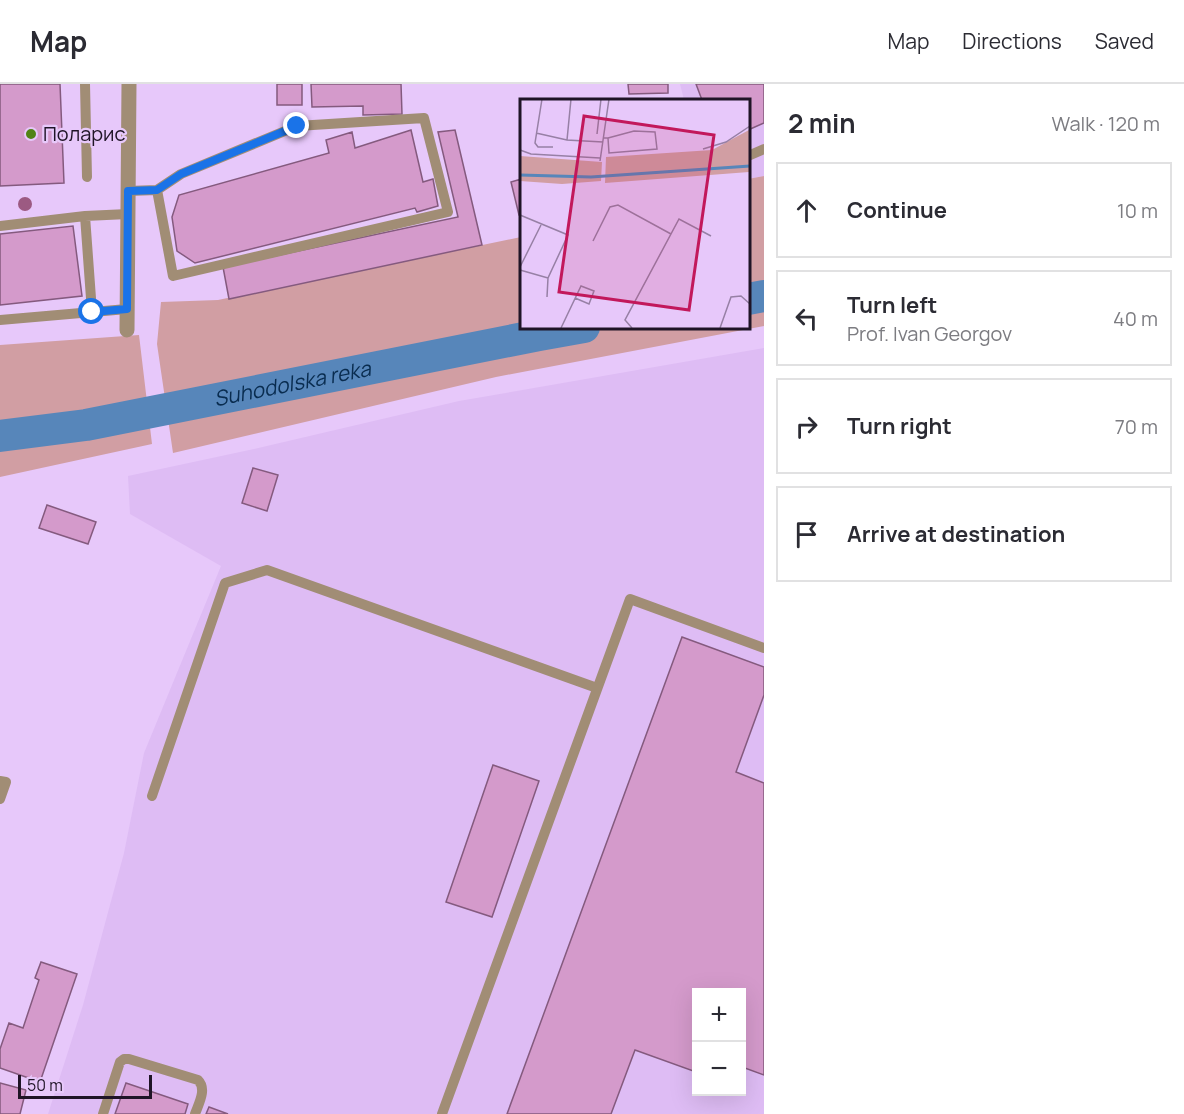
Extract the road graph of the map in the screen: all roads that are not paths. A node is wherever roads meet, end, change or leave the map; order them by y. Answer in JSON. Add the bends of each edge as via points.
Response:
{"nodes":[{"id":1,"x":85,"y":84,"type":"edge"},
{"id":2,"x":129,"y":84,"type":"edge"},
{"id":3,"x":764,"y":149,"type":"edge"},
{"id":4,"x":749,"y":155,"type":"edge"},
{"id":5,"x":87,"y":177,"type":"dead end"},
{"id":6,"x":157,"y":190,"type":"junction"},
{"id":7,"x":128,"y":191,"type":"junction"},
{"id":8,"x":128,"y":214,"type":"junction"},
{"id":9,"x":85,"y":216,"type":"junction"},
{"id":10,"x":0,"y":226,"type":"edge"},
{"id":11,"x":127,"y":309,"type":"junction"},
{"id":12,"x":92,"y":312,"type":"junction"},
{"id":13,"x":0,"y":320,"type":"edge"},
{"id":14,"x":127,"y":330,"type":"dead end"},
{"id":15,"x":764,"y":648,"type":"edge"},
{"id":16,"x":597,"y":688,"type":"junction"},
{"id":17,"x":0,"y":781,"type":"edge"},
{"id":18,"x":152,"y":796,"type":"dead end"},
{"id":19,"x":0,"y":799,"type":"edge"},
{"id":20,"x":103,"y":1114,"type":"edge"},
{"id":21,"x":195,"y":1114,"type":"edge"},
{"id":22,"x":442,"y":1114,"type":"edge"}],
"edges":[{"from":1,"to":5,"type":"lane"},
{"from":2,"to":7,"type":"street"},
{"from":3,"to":4,"type":"lane"},
{"from":6,"to":6,"type":"lane","via":[[173,276],[448,212],[424,118],[297,126],[181,174]]},
{"from":6,"to":7,"type":"lane"},
{"from":7,"to":8,"type":"street"},
{"from":8,"to":9,"type":"lane"},
{"from":8,"to":11,"type":"street"},
{"from":9,"to":10,"type":"lane"},
{"from":9,"to":12,"type":"lane"},
{"from":11,"to":12,"type":"lane"},
{"from":11,"to":14,"type":"street"},
{"from":12,"to":13,"type":"lane"},
{"from":15,"to":16,"type":"lane","via":[[630,599]]},
{"from":16,"to":18,"type":"lane","via":[[267,570],[225,583]]},
{"from":16,"to":22,"type":"lane"},
{"from":17,"to":19,"type":"lane","via":[[6,782]]},
{"from":20,"to":21,"type":"lane","via":[[120,1062],[129,1059],[198,1080],[202,1090]]}]}
